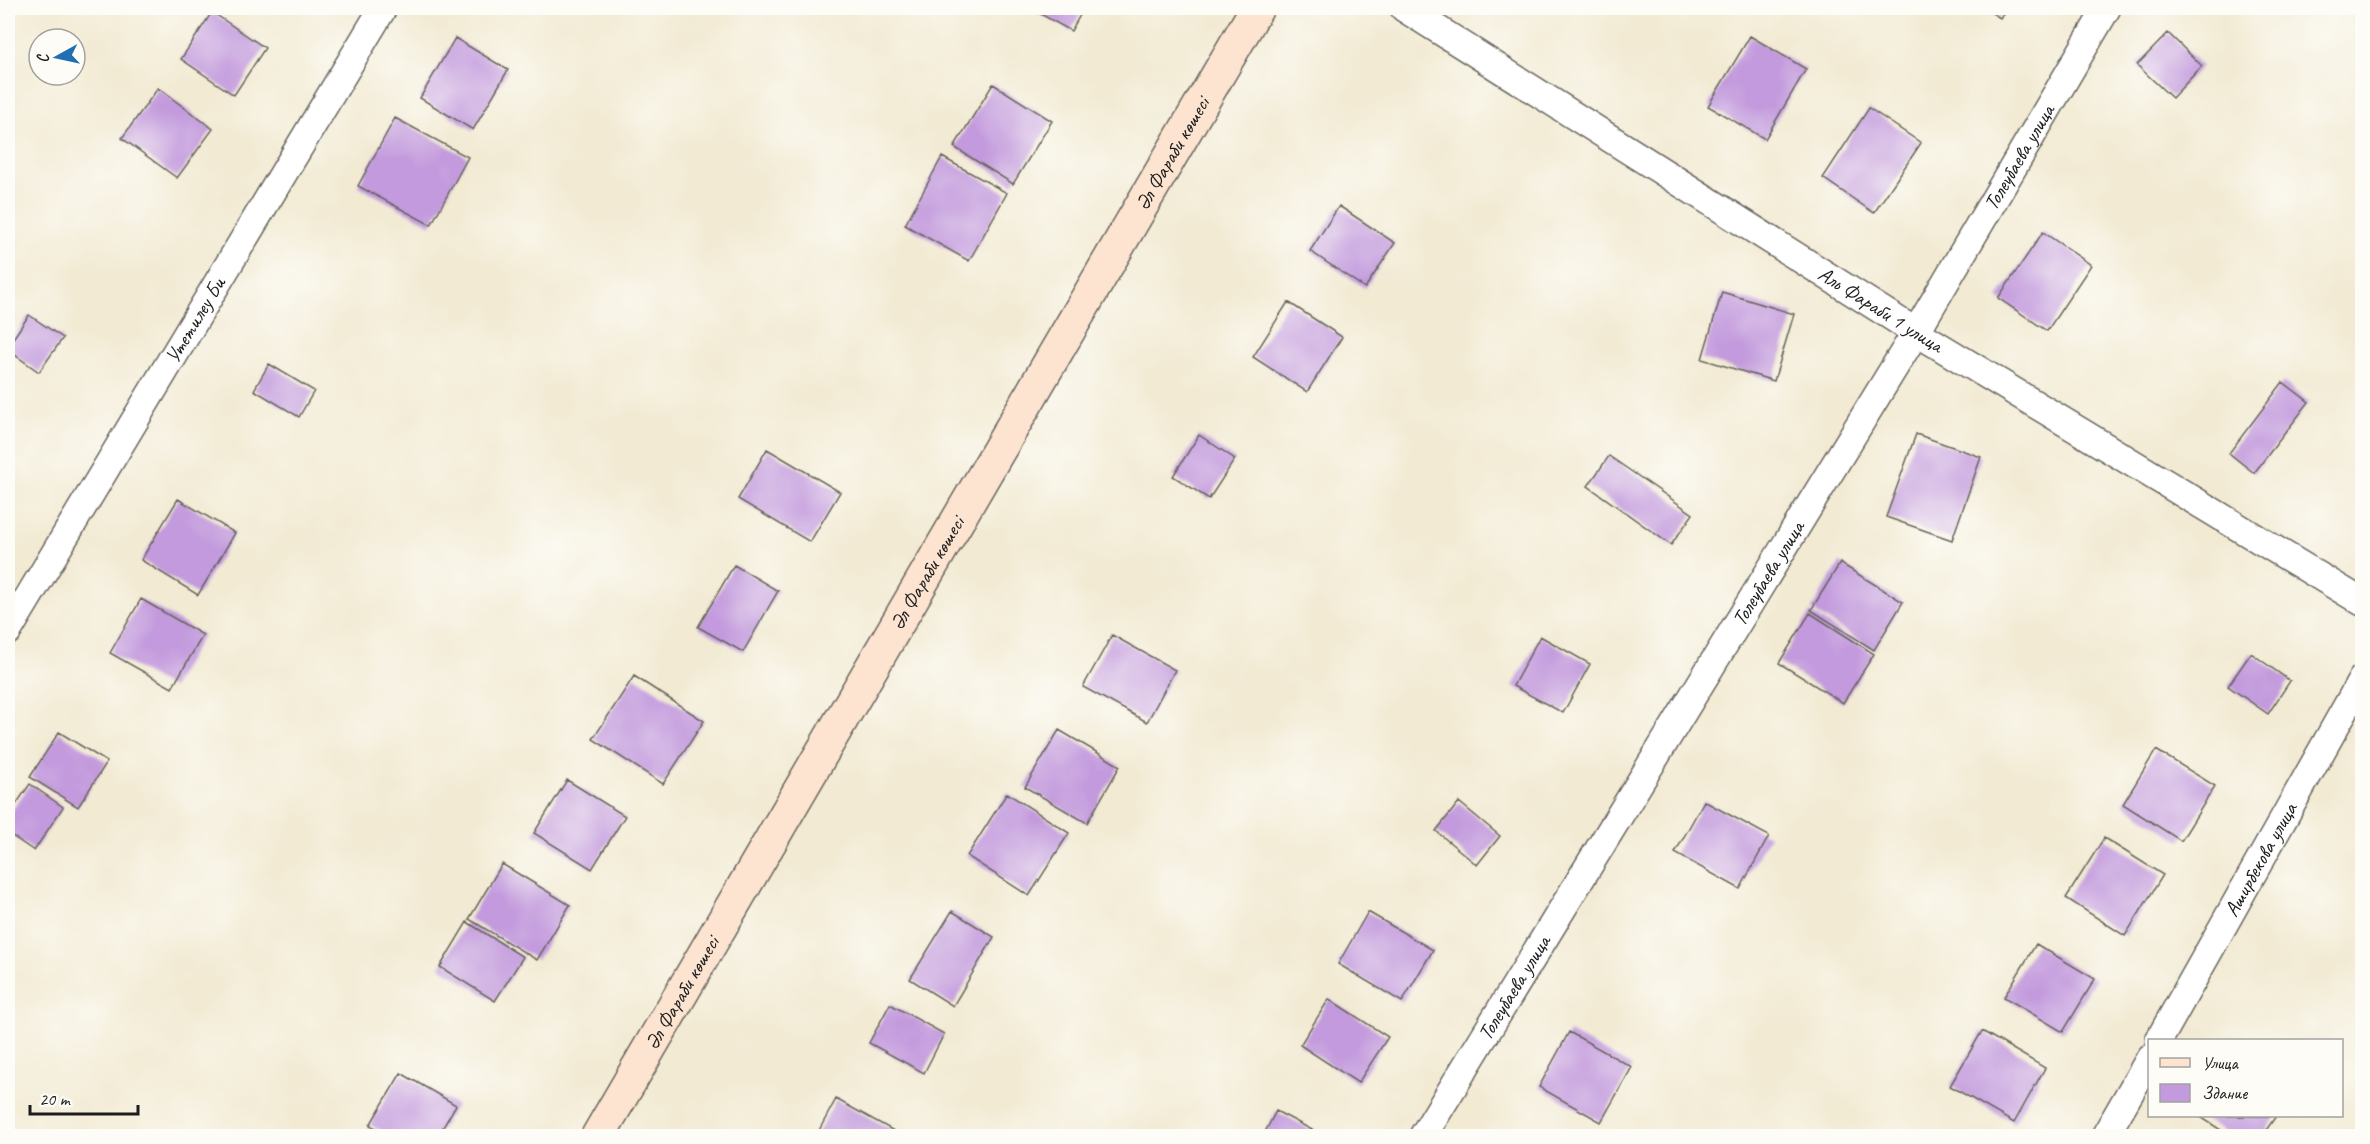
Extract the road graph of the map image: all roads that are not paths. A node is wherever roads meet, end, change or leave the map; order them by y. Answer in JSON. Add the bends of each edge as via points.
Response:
{"nodes":[{"id":1,"x":383,"y":8,"type":"edge"},
{"id":2,"x":1257,"y":8,"type":"edge"},
{"id":3,"x":1404,"y":8,"type":"edge"},
{"id":4,"x":2107,"y":8,"type":"edge"},
{"id":5,"x":1916,"y":332,"type":"junction"},
{"id":6,"x":2362,"y":603,"type":"edge"},
{"id":7,"x":8,"y":631,"type":"edge"},
{"id":8,"x":2362,"y":679,"type":"edge"},
{"id":9,"x":2160,"y":1039,"type":"edge"},
{"id":10,"x":2148,"y":1062,"type":"edge"},
{"id":11,"x":598,"y":1137,"type":"edge"},
{"id":12,"x":1423,"y":1137,"type":"edge"},
{"id":13,"x":2105,"y":1137,"type":"edge"}],
"edges":[{"from":1,"to":7,"type":"street","name":"Утетилеу Би"},
{"from":2,"to":11,"type":"street","name":"Әл Фараби көшесі"},
{"from":3,"to":5,"type":"street","name":"Аль Фараби 1 улица"},
{"from":4,"to":5,"type":"street","name":"Толеубаева улица"},
{"from":5,"to":6,"type":"street","name":"Аль Фараби 1 улица"},
{"from":5,"to":12,"type":"street","name":"Толеубаева улица"},
{"from":8,"to":9,"type":"street","name":"Аширбекова улица"},
{"from":10,"to":13,"type":"street"}]}
